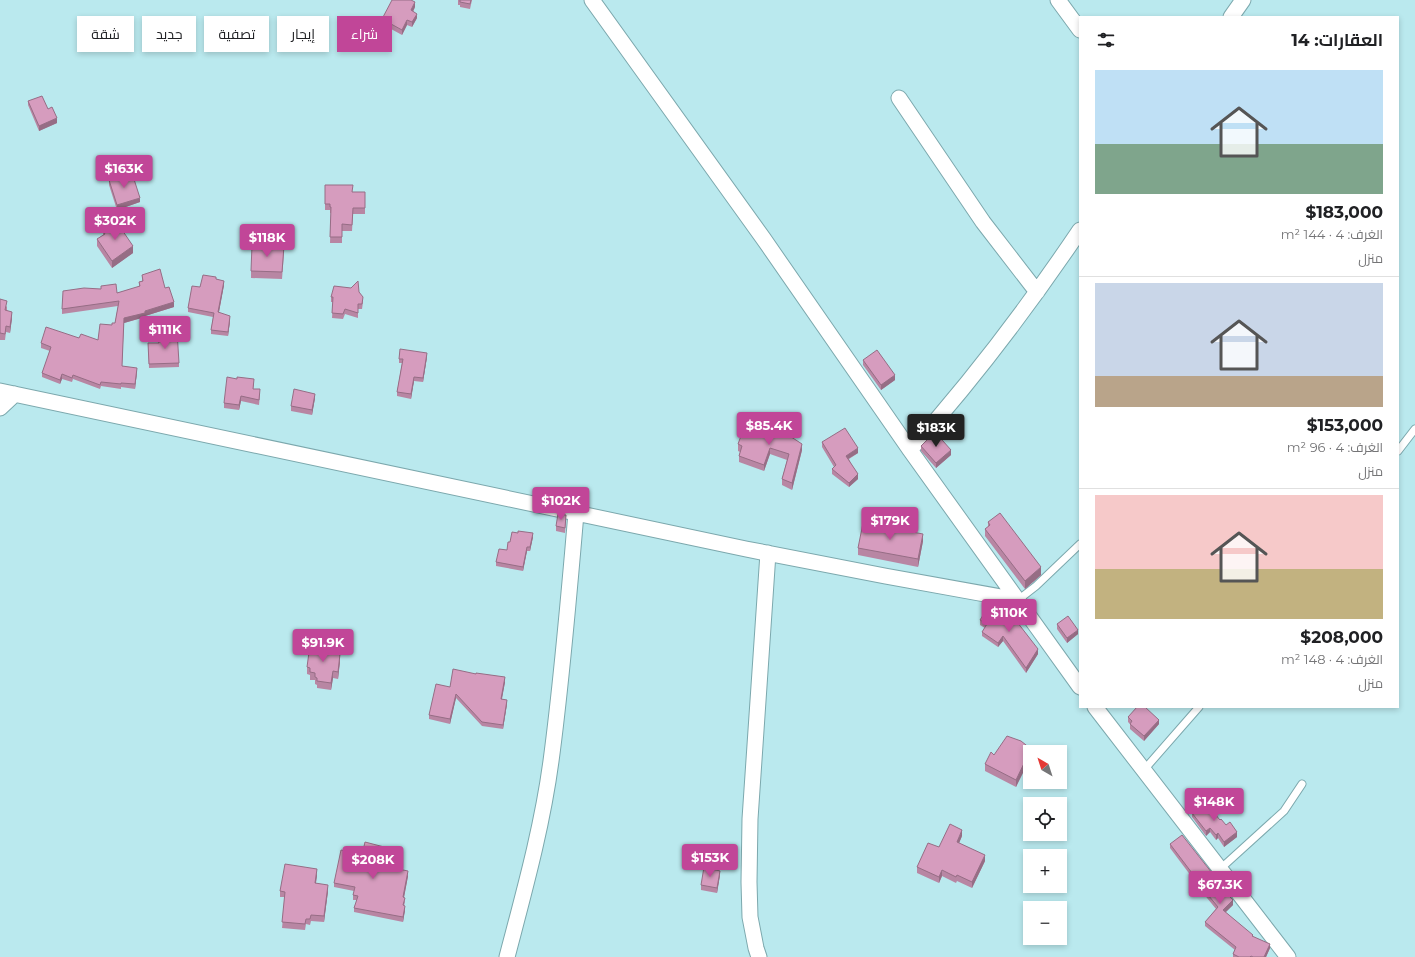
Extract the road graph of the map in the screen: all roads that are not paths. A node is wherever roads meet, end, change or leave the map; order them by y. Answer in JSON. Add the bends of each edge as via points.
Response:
{"nodes":[{"id":1,"x":592,"y":0,"type":"edge"},
{"id":2,"x":1058,"y":0,"type":"edge"},
{"id":3,"x":1244,"y":0,"type":"edge"},
{"id":4,"x":1232,"y":16,"type":"edge"},
{"id":5,"x":1079,"y":29,"type":"edge"},
{"id":6,"x":899,"y":98,"type":"dead end"},
{"id":7,"x":1079,"y":231,"type":"edge"},
{"id":8,"x":1037,"y":292,"type":"junction"},
{"id":9,"x":7,"y":392,"type":"edge"},
{"id":10,"x":0,"y":408,"type":"edge"},
{"id":11,"x":1415,"y":429,"type":"edge"},
{"id":12,"x":910,"y":450,"type":"junction"},
{"id":13,"x":1399,"y":450,"type":"edge"},
{"id":14,"x":576,"y":513,"type":"junction"},
{"id":15,"x":1079,"y":545,"type":"edge"},
{"id":16,"x":768,"y":553,"type":"junction"},
{"id":17,"x":1018,"y":600,"type":"junction"},
{"id":18,"x":1079,"y":686,"type":"edge"},
{"id":19,"x":1096,"y":708,"type":"edge"},
{"id":20,"x":1198,"y":708,"type":"edge"},
{"id":21,"x":1143,"y":771,"type":"junction"},
{"id":22,"x":1302,"y":784,"type":"dead end"},
{"id":23,"x":1219,"y":870,"type":"junction"},
{"id":24,"x":508,"y":957,"type":"edge"},
{"id":25,"x":759,"y":957,"type":"edge"},
{"id":26,"x":1288,"y":957,"type":"edge"}],
"edges":[{"from":1,"to":12,"type":"street","via":[[763,238]]},
{"from":2,"to":5,"type":"street"},
{"from":3,"to":4,"type":"street"},
{"from":6,"to":8,"type":"street","via":[[983,222]]},
{"from":7,"to":8,"type":"street"},
{"from":8,"to":12,"type":"street","via":[[969,382]]},
{"from":9,"to":10,"type":"street"},
{"from":9,"to":14,"type":"street"},
{"from":11,"to":13,"type":"lane"},
{"from":12,"to":17,"type":"street"},
{"from":14,"to":16,"type":"street"},
{"from":14,"to":24,"type":"street","via":[[551,762],[533,860]]},
{"from":15,"to":17,"type":"lane"},
{"from":16,"to":17,"type":"street"},
{"from":16,"to":25,"type":"street","via":[[750,819],[750,917]]},
{"from":17,"to":18,"type":"street"},
{"from":19,"to":21,"type":"street"},
{"from":20,"to":21,"type":"lane"},
{"from":21,"to":23,"type":"street"},
{"from":22,"to":23,"type":"lane","via":[[1284,811]]},
{"from":23,"to":26,"type":"street"}]}
